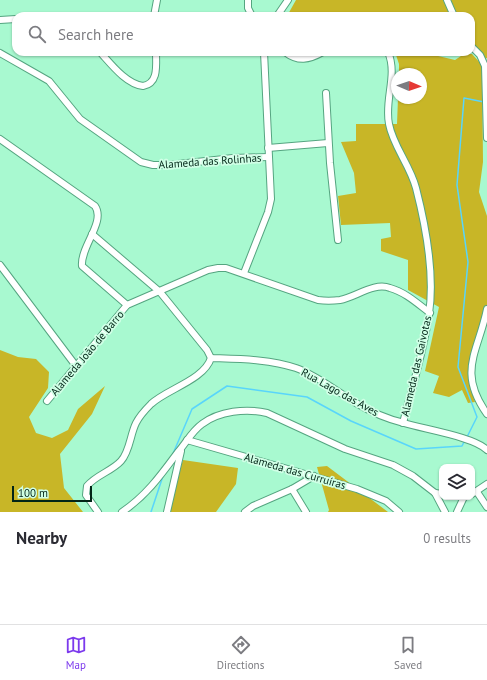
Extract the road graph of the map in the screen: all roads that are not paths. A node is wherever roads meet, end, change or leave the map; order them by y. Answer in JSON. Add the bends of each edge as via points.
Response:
{"nodes":[{"id":1,"x":157,"y":0,"type":"edge"},
{"id":2,"x":248,"y":0,"type":"edge"},
{"id":3,"x":288,"y":0,"type":"edge"},
{"id":4,"x":447,"y":0,"type":"edge"},
{"id":5,"x":155,"y":12,"type":"edge"},
{"id":6,"x":250,"y":12,"type":"edge"},
{"id":7,"x":280,"y":12,"type":"edge"},
{"id":8,"x":452,"y":12,"type":"edge"},
{"id":9,"x":12,"y":19,"type":"edge"},
{"id":10,"x":0,"y":20,"type":"edge"},
{"id":11,"x":475,"y":50,"type":"edge"},
{"id":12,"x":0,"y":53,"type":"edge"},
{"id":13,"x":104,"y":56,"type":"edge"},
{"id":14,"x":156,"y":56,"type":"edge"},
{"id":15,"x":264,"y":56,"type":"edge"},
{"id":16,"x":293,"y":56,"type":"edge"},
{"id":17,"x":314,"y":56,"type":"edge"},
{"id":18,"x":389,"y":56,"type":"edge"},
{"id":19,"x":486,"y":65,"type":"edge"},
{"id":20,"x":487,"y":74,"type":"edge"},
{"id":21,"x":326,"y":93,"type":"dead end"},
{"id":22,"x":487,"y":138,"type":"edge"},
{"id":23,"x":0,"y":139,"type":"edge"},
{"id":24,"x":328,"y":143,"type":"junction"},
{"id":25,"x":268,"y":148,"type":"junction"},
{"id":26,"x":268,"y":157,"type":"junction"},
{"id":27,"x":92,"y":234,"type":"junction"},
{"id":28,"x":338,"y":240,"type":"dead end"},
{"id":29,"x":0,"y":265,"type":"edge"},
{"id":30,"x":244,"y":273,"type":"junction"},
{"id":31,"x":160,"y":292,"type":"junction"},
{"id":32,"x":127,"y":305,"type":"junction"},
{"id":33,"x":487,"y":309,"type":"edge"},
{"id":34,"x":430,"y":313,"type":"junction"},
{"id":35,"x":212,"y":358,"type":"junction"},
{"id":36,"x":76,"y":366,"type":"junction"},
{"id":37,"x":47,"y":401,"type":"dead end"},
{"id":38,"x":487,"y":414,"type":"edge"},
{"id":39,"x":403,"y":423,"type":"junction"},
{"id":40,"x":187,"y":440,"type":"junction"},
{"id":41,"x":182,"y":448,"type":"junction"},
{"id":42,"x":486,"y":448,"type":"edge"},
{"id":43,"x":314,"y":476,"type":"junction"},
{"id":44,"x":487,"y":484,"type":"edge"},
{"id":45,"x":292,"y":489,"type":"junction"},
{"id":46,"x":435,"y":492,"type":"junction"},
{"id":47,"x":475,"y":492,"type":"edge"},
{"id":48,"x":439,"y":493,"type":"edge"},
{"id":49,"x":475,"y":494,"type":"edge"},
{"id":50,"x":463,"y":500,"type":"edge"},
{"id":51,"x":487,"y":507,"type":"edge"},
{"id":52,"x":98,"y":512,"type":"edge"},
{"id":53,"x":122,"y":512,"type":"edge"},
{"id":54,"x":168,"y":512,"type":"edge"},
{"id":55,"x":245,"y":512,"type":"edge"},
{"id":56,"x":306,"y":512,"type":"edge"},
{"id":57,"x":399,"y":512,"type":"edge"},
{"id":58,"x":445,"y":512,"type":"edge"},
{"id":59,"x":457,"y":512,"type":"edge"}],
"edges":[{"from":1,"to":5,"type":"street"},
{"from":2,"to":6,"type":"street"},
{"from":3,"to":7,"type":"street"},
{"from":4,"to":8,"type":"street"},
{"from":9,"to":10,"type":"street"},
{"from":11,"to":19,"type":"street"},
{"from":12,"to":26,"type":"street","name":"Alameda das Rolinhas","via":[[49,81],[80,119],[141,162],[169,165]]},
{"from":13,"to":14,"type":"street","via":[[132,82],[143,86],[152,83],[155,78]]},
{"from":15,"to":25,"type":"street"},
{"from":16,"to":17,"type":"street","via":[[301,60]]},
{"from":18,"to":34,"type":"street","name":"Alameda das Gaivotas","via":[[392,73],[389,124],[411,173],[421,208],[429,265]]},
{"from":19,"to":20,"type":"street"},
{"from":20,"to":22,"type":"street"},
{"from":21,"to":24,"type":"street"},
{"from":23,"to":27,"type":"street","via":[[95,206],[98,215]]},
{"from":24,"to":25,"type":"street"},
{"from":24,"to":28,"type":"street"},
{"from":25,"to":26,"type":"street"},
{"from":26,"to":30,"type":"street","via":[[271,199]]},
{"from":27,"to":31,"type":"street"},
{"from":27,"to":32,"type":"street","via":[[83,254],[82,266]]},
{"from":29,"to":36,"type":"street"},
{"from":30,"to":31,"type":"street","via":[[218,268],[208,270]]},
{"from":30,"to":34,"type":"street","via":[[327,301],[340,300],[383,286],[404,295]]},
{"from":31,"to":32,"type":"street"},
{"from":31,"to":35,"type":"street"},
{"from":32,"to":36,"type":"street","name":"Alameda João de Barro"},
{"from":33,"to":38,"type":"street","via":[[470,372],[474,395]]},
{"from":34,"to":39,"type":"street","name":"Alameda das Gaivotas"},
{"from":35,"to":39,"type":"street","name":"Rua Lago das Aves","via":[[266,361],[296,368],[375,413]]},
{"from":35,"to":52,"type":"street","via":[[206,368],[197,375],[150,404],[136,423],[121,461],[87,486],[86,495]]},
{"from":36,"to":37,"type":"street","name":"Alameda João de Barro"},
{"from":39,"to":42,"type":"street","name":"Rua Lago das Aves"},
{"from":40,"to":41,"type":"street"},
{"from":40,"to":43,"type":"street","name":"Alameda das Curruíras"},
{"from":40,"to":46,"type":"street","via":[[201,424],[222,414],[255,410],[267,413],[345,449],[393,465]]},
{"from":41,"to":53,"type":"street","via":[[152,486],[137,502]]},
{"from":41,"to":54,"type":"street"},
{"from":43,"to":45,"type":"street"},
{"from":43,"to":57,"type":"street","name":"Alameda das Curruíras","via":[[377,497]]},
{"from":44,"to":47,"type":"street"},
{"from":45,"to":55,"type":"street"},
{"from":45,"to":56,"type":"street"},
{"from":46,"to":48,"type":"street"},
{"from":46,"to":58,"type":"street"},
{"from":49,"to":51,"type":"street"},
{"from":50,"to":59,"type":"street"}]}
